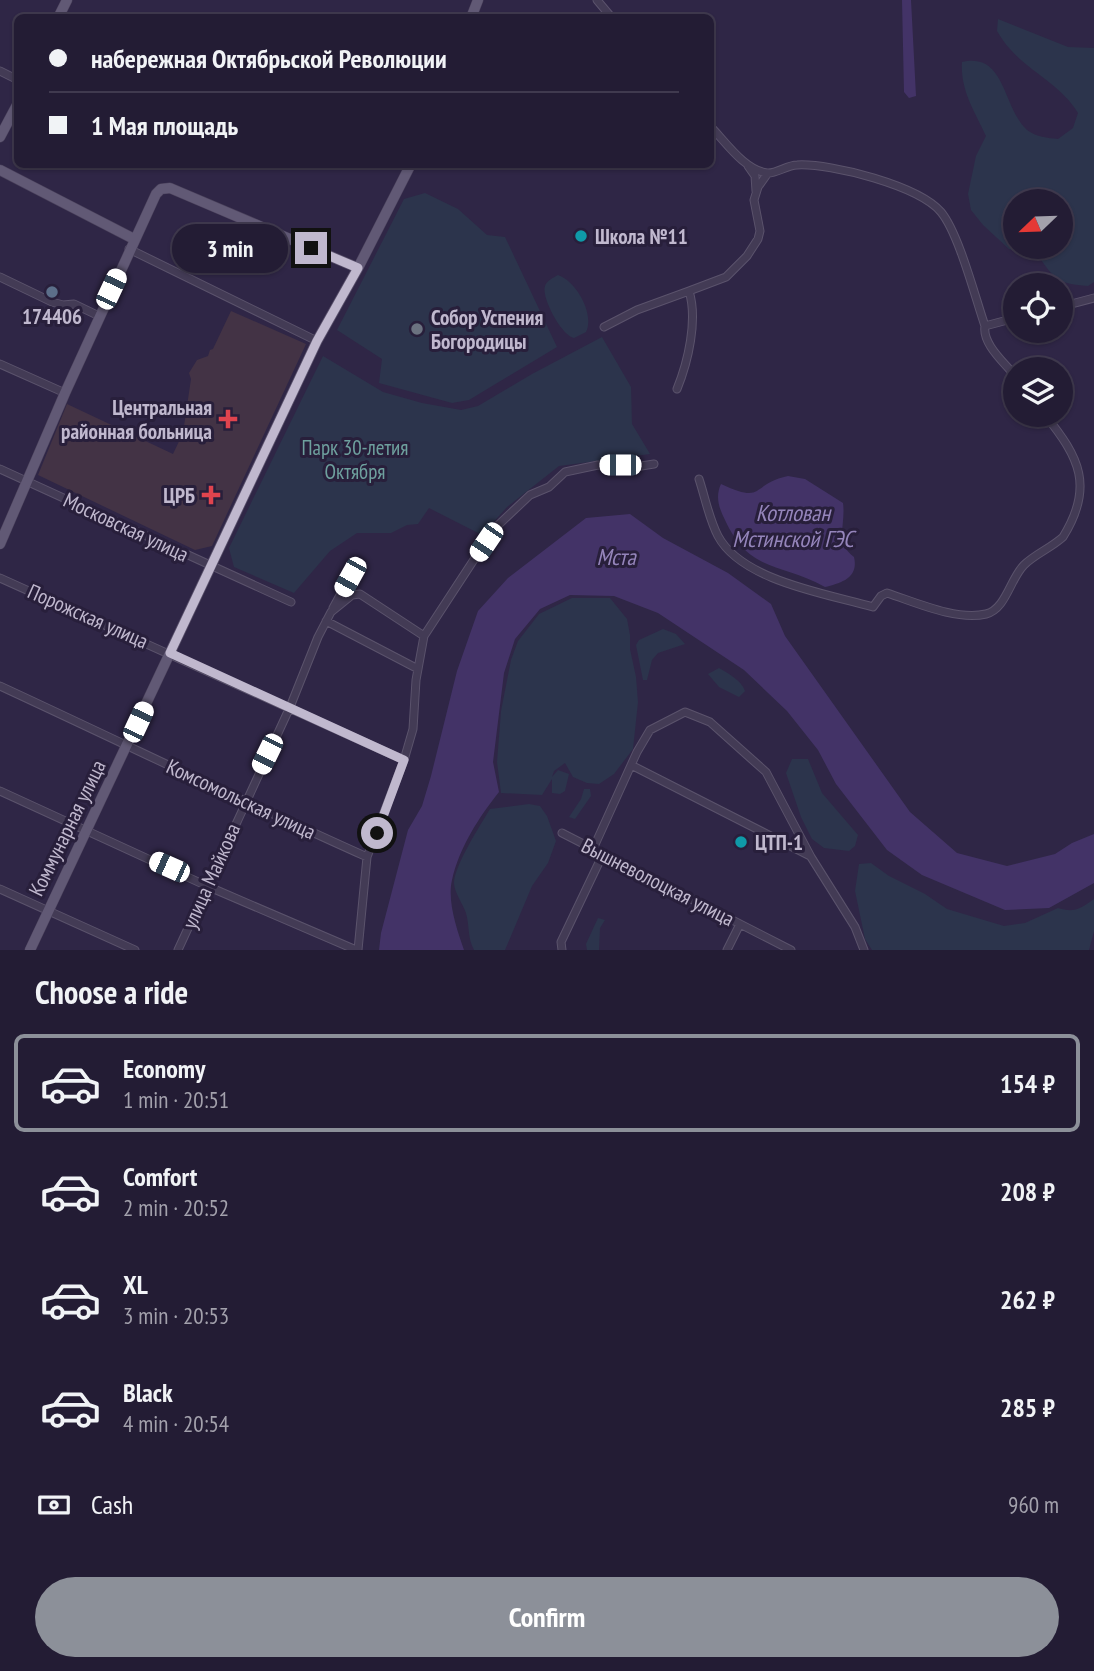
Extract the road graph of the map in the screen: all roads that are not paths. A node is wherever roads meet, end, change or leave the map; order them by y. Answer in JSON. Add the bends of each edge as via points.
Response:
{"nodes":[{"id":1,"x":597,"y":0,"type":"edge"},
{"id":2,"x":609,"y":14,"type":"edge"},
{"id":3,"x":14,"y":111,"type":"edge"},
{"id":4,"x":714,"y":130,"type":"edge"},
{"id":5,"x":0,"y":137,"type":"edge"},
{"id":6,"x":748,"y":165,"type":"junction"},
{"id":7,"x":409,"y":168,"type":"edge"},
{"id":8,"x":0,"y":170,"type":"edge"},
{"id":9,"x":768,"y":173,"type":"junction"},
{"id":10,"x":756,"y":193,"type":"junction"},
{"id":11,"x":134,"y":239,"type":"junction"},
{"id":12,"x":130,"y":249,"type":"junction"},
{"id":13,"x":358,"y":268,"type":"junction"},
{"id":14,"x":0,"y":276,"type":"edge"},
{"id":15,"x":689,"y":291,"type":"junction"},
{"id":16,"x":1094,"y":298,"type":"edge"},
{"id":17,"x":1073,"y":304,"type":"edge"},
{"id":18,"x":99,"y":316,"type":"junction"},
{"id":19,"x":1003,"y":321,"type":"edge"},
{"id":20,"x":985,"y":326,"type":"junction"},
{"id":21,"x":604,"y":327,"type":"dead end"},
{"id":22,"x":317,"y":341,"type":"junction"},
{"id":23,"x":1003,"y":361,"type":"edge"},
{"id":24,"x":0,"y":364,"type":"edge"},
{"id":25,"x":677,"y":389,"type":"dead end"},
{"id":26,"x":65,"y":393,"type":"junction"},
{"id":27,"x":1054,"y":427,"type":"edge"},
{"id":28,"x":654,"y":464,"type":"dead end"},
{"id":29,"x":0,"y":469,"type":"edge"},
{"id":30,"x":699,"y":479,"type":"dead end"},
{"id":31,"x":26,"y":481,"type":"junction"},
{"id":32,"x":0,"y":544,"type":"edge"},
{"id":33,"x":211,"y":566,"type":"junction"},
{"id":34,"x":350,"y":577,"type":"dead end"},
{"id":35,"x":0,"y":578,"type":"edge"},
{"id":36,"x":291,"y":602,"type":"dead end"},
{"id":37,"x":331,"y":612,"type":"junction"},
{"id":38,"x":326,"y":621,"type":"junction"},
{"id":39,"x":424,"y":636,"type":"junction"},
{"id":40,"x":170,"y":653,"type":"junction"},
{"id":41,"x":418,"y":669,"type":"junction"},
{"id":42,"x":0,"y":686,"type":"edge"},
{"id":43,"x":290,"y":707,"type":"junction"},
{"id":44,"x":128,"y":745,"type":"junction"},
{"id":45,"x":404,"y":760,"type":"junction"},
{"id":46,"x":633,"y":766,"type":"junction"},
{"id":47,"x":0,"y":790,"type":"edge"},
{"id":48,"x":244,"y":802,"type":"junction"},
{"id":49,"x":87,"y":830,"type":"junction"},
{"id":50,"x":562,"y":833,"type":"dead end"},
{"id":51,"x":593,"y":849,"type":"junction"},
{"id":52,"x":603,"y":854,"type":"junction"},
{"id":53,"x":368,"y":857,"type":"junction"},
{"id":54,"x":811,"y":857,"type":"junction"},
{"id":55,"x":207,"y":886,"type":"junction"},
{"id":56,"x":0,"y":889,"type":"edge"},
{"id":57,"x":48,"y":911,"type":"junction"},
{"id":58,"x":740,"y":924,"type":"junction"},
{"id":59,"x":30,"y":950,"type":"edge"},
{"id":60,"x":135,"y":950,"type":"edge"},
{"id":61,"x":178,"y":950,"type":"edge"},
{"id":62,"x":357,"y":950,"type":"edge"},
{"id":63,"x":562,"y":950,"type":"edge"},
{"id":64,"x":726,"y":950,"type":"edge"},
{"id":65,"x":791,"y":950,"type":"edge"},
{"id":66,"x":864,"y":950,"type":"edge"}],
"edges":[{"from":1,"to":2,"type":"street"},
{"from":3,"to":5,"type":"main road"},
{"from":4,"to":6,"type":"street"},
{"from":6,"to":9,"type":"street"},
{"from":6,"to":10,"type":"street","via":[[755,176]]},
{"from":7,"to":13,"type":"main road","name":"Коммунарная улица"},
{"from":8,"to":11,"type":"main road"},
{"from":9,"to":10,"type":"street"},
{"from":9,"to":20,"type":"street","via":[[795,165],[841,169],[898,185],[939,209],[950,224]]},
{"from":10,"to":15,"type":"street","via":[[754,209],[760,231],[747,256],[726,277]]},
{"from":11,"to":12,"type":"main road"},
{"from":11,"to":13,"type":"main road","via":[[156,194],[170,188]]},
{"from":12,"to":18,"type":"main road"},
{"from":12,"to":22,"type":"street"},
{"from":13,"to":22,"type":"main road","name":"Коммунарная улица"},
{"from":14,"to":18,"type":"street","via":[[52,302],[74,304]]},
{"from":15,"to":21,"type":"street"},
{"from":15,"to":25,"type":"street","via":[[689,346]]},
{"from":16,"to":17,"type":"street"},
{"from":18,"to":26,"type":"main road"},
{"from":19,"to":20,"type":"street"},
{"from":20,"to":23,"type":"street","via":[[986,340]]},
{"from":22,"to":33,"type":"main road","name":"Коммунарная улица"},
{"from":24,"to":26,"type":"street"},
{"from":26,"to":31,"type":"main road"},
{"from":27,"to":30,"type":"street","via":[[1085,469],[1088,499],[1082,516],[1061,539],[1024,565],[1000,606],[988,614],[938,610],[887,593],[873,607],[760,573],[719,537]]},
{"from":28,"to":39,"type":"street","via":[[598,465],[565,472],[549,487],[530,495],[494,529]]},
{"from":29,"to":31,"type":"street","name":"Московская улица"},
{"from":31,"to":32,"type":"main road"},
{"from":31,"to":33,"type":"street","name":"Московская улица"},
{"from":33,"to":36,"type":"street","name":"Московская улица"},
{"from":33,"to":40,"type":"main road","name":"Коммунарная улица"},
{"from":34,"to":37,"type":"street","name":"улица Майкова"},
{"from":35,"to":40,"type":"street","name":"Порожская улица"},
{"from":37,"to":38,"type":"street","name":"улица Майкова"},
{"from":37,"to":39,"type":"street","name":"улица Майкова","via":[[360,594]]},
{"from":38,"to":41,"type":"street"},
{"from":38,"to":43,"type":"street","name":"улица Майкова"},
{"from":39,"to":41,"type":"street"},
{"from":40,"to":43,"type":"street","name":"Порожская улица"},
{"from":40,"to":44,"type":"main road","name":"Коммунарная улица"},
{"from":41,"to":45,"type":"street","via":[[413,729]]},
{"from":42,"to":44,"type":"street","name":"Комсомольская улица"},
{"from":43,"to":45,"type":"street","name":"Порожская улица"},
{"from":43,"to":48,"type":"street","name":"улица Майкова"},
{"from":44,"to":48,"type":"street","name":"Комсомольская улица"},
{"from":44,"to":49,"type":"main road","name":"Коммунарная улица"},
{"from":45,"to":53,"type":"street"},
{"from":46,"to":51,"type":"street"},
{"from":46,"to":54,"type":"street"},
{"from":46,"to":54,"type":"street","via":[[650,730],[685,712],[710,722],[766,772]]},
{"from":47,"to":49,"type":"street"},
{"from":48,"to":53,"type":"street","name":"Комсомольская улица"},
{"from":48,"to":55,"type":"street","name":"улица Майкова"},
{"from":49,"to":55,"type":"street"},
{"from":49,"to":57,"type":"main road","name":"Коммунарная улица"},
{"from":50,"to":51,"type":"street","name":"Вышневолоцкая улица"},
{"from":51,"to":52,"type":"street","name":"Вышневолоцкая улица"},
{"from":52,"to":58,"type":"street","name":"Вышневолоцкая улица"},
{"from":52,"to":63,"type":"street","via":[[561,942]]},
{"from":53,"to":62,"type":"street"},
{"from":54,"to":66,"type":"street","via":[[855,927]]},
{"from":55,"to":61,"type":"street","name":"улица Майкова"},
{"from":55,"to":62,"type":"street"},
{"from":56,"to":57,"type":"street"},
{"from":57,"to":59,"type":"main road","name":"Коммунарная улица"},
{"from":57,"to":60,"type":"street"},
{"from":58,"to":64,"type":"street"},
{"from":58,"to":65,"type":"street","name":"Вышневолоцкая улица"}]}
